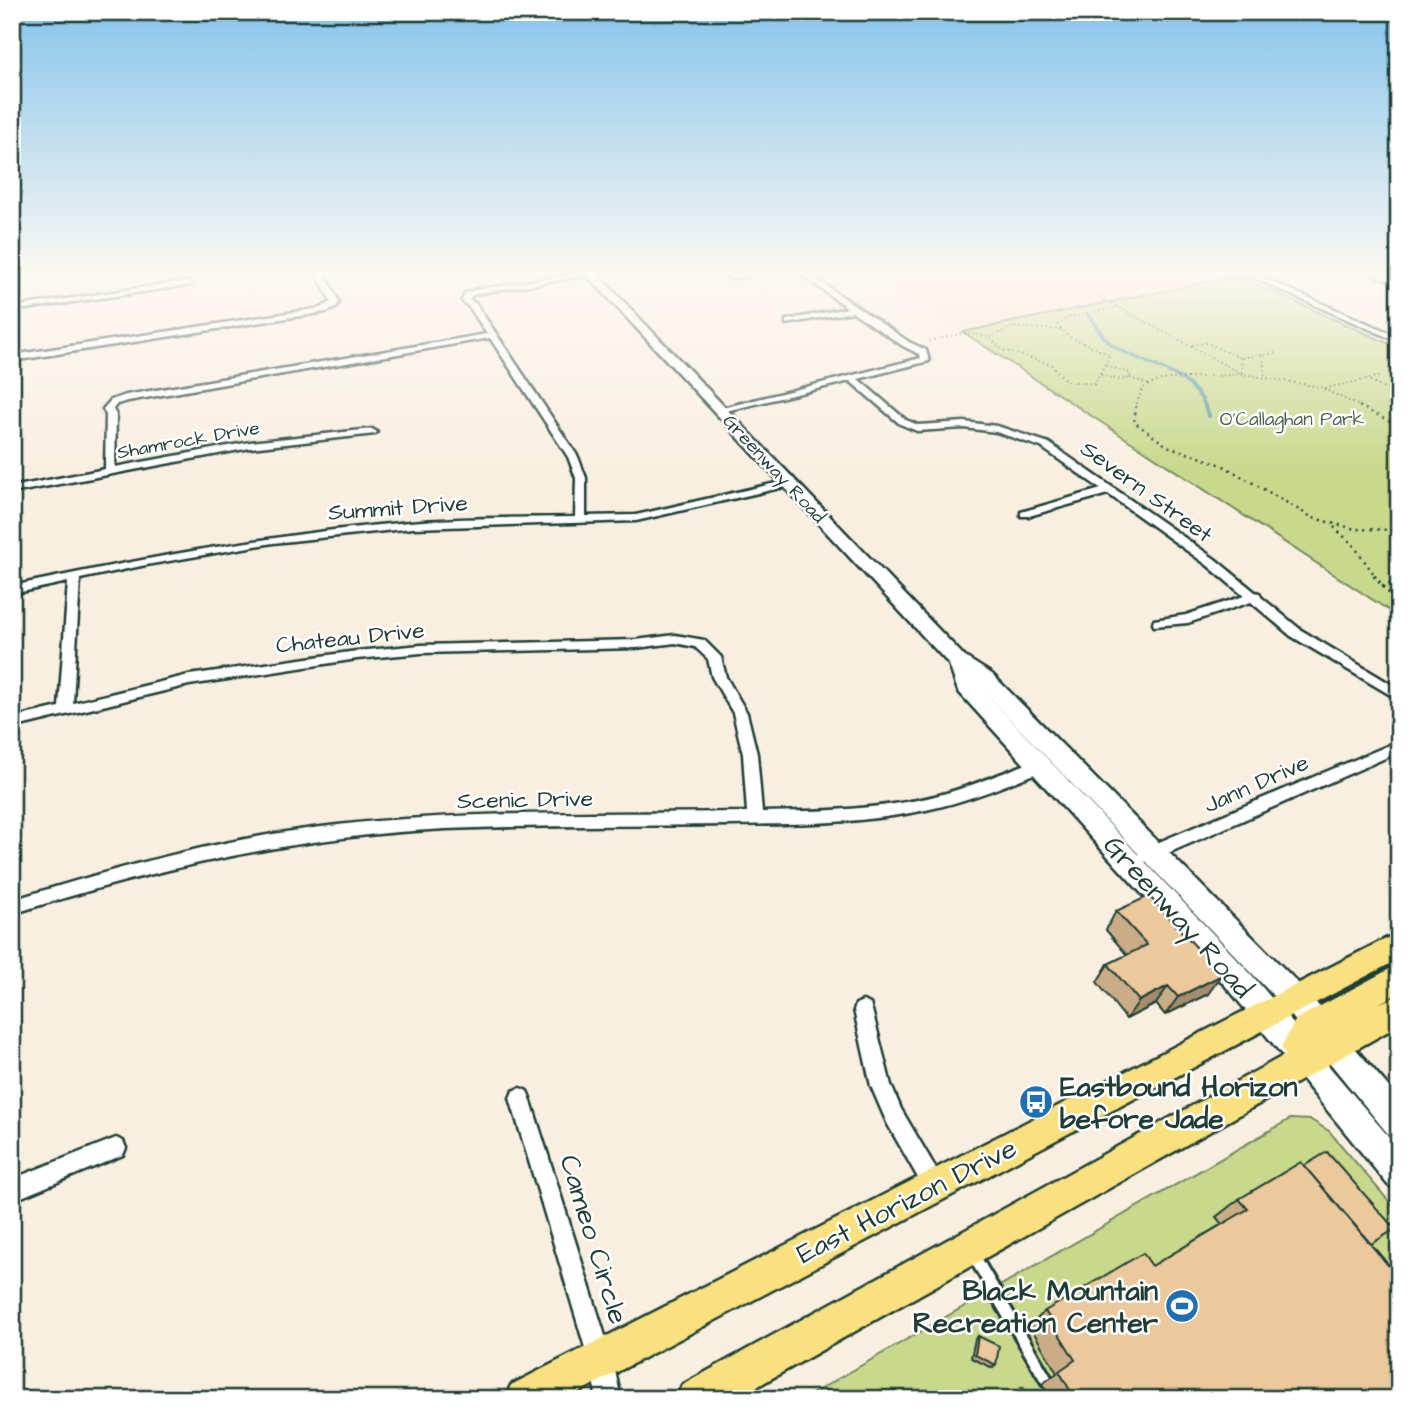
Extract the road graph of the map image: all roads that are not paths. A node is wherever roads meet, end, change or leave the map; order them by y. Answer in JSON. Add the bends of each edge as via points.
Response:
{"nodes":[{"id":1,"x":130,"y":340,"type":"edge"},
{"id":2,"x":465,"y":340,"type":"edge"},
{"id":3,"x":496,"y":340,"type":"edge"},
{"id":4,"x":653,"y":340,"type":"edge"},
{"id":5,"x":900,"y":340,"type":"edge"},
{"id":6,"x":12,"y":358,"type":"edge"},
{"id":7,"x":852,"y":378,"type":"junction"},
{"id":8,"x":721,"y":411,"type":"junction"},
{"id":9,"x":372,"y":432,"type":"dead end"},
{"id":10,"x":110,"y":471,"type":"junction"},
{"id":11,"x":789,"y":483,"type":"junction"},
{"id":12,"x":12,"y":490,"type":"edge"},
{"id":13,"x":1110,"y":490,"type":"junction"},
{"id":14,"x":1025,"y":514,"type":"dead end"},
{"id":15,"x":580,"y":520,"type":"junction"},
{"id":16,"x":74,"y":576,"type":"junction"},
{"id":17,"x":12,"y":590,"type":"edge"},
{"id":18,"x":1255,"y":596,"type":"junction"},
{"id":19,"x":1159,"y":623,"type":"dead end"},
{"id":20,"x":958,"y":662,"type":"junction"},
{"id":21,"x":1399,"y":695,"type":"edge"},
{"id":22,"x":66,"y":709,"type":"junction"},
{"id":23,"x":12,"y":723,"type":"edge"},
{"id":24,"x":1399,"y":746,"type":"edge"},
{"id":25,"x":1041,"y":765,"type":"junction"},
{"id":26,"x":755,"y":819,"type":"junction"},
{"id":27,"x":1142,"y":857,"type":"junction"},
{"id":28,"x":12,"y":907,"type":"edge"},
{"id":29,"x":1399,"y":945,"type":"edge"},
{"id":30,"x":1399,"y":977,"type":"edge"},
{"id":31,"x":1280,"y":1007,"type":"junction"},
{"id":32,"x":1399,"y":1009,"type":"edge"},
{"id":33,"x":863,"y":1010,"type":"dead end"},
{"id":34,"x":1325,"y":1034,"type":"junction"},
{"id":35,"x":1303,"y":1061,"type":"junction"},
{"id":36,"x":520,"y":1098,"type":"dead end"},
{"id":37,"x":1399,"y":1123,"type":"edge"},
{"id":38,"x":116,"y":1148,"type":"dead end"},
{"id":39,"x":1399,"y":1174,"type":"edge"},
{"id":40,"x":934,"y":1184,"type":"junction"},
{"id":41,"x":12,"y":1190,"type":"edge"},
{"id":42,"x":968,"y":1247,"type":"junction"},
{"id":43,"x":601,"y":1361,"type":"junction"},
{"id":44,"x":1048,"y":1381,"type":"dead end"},
{"id":45,"x":525,"y":1399,"type":"edge"},
{"id":46,"x":609,"y":1399,"type":"edge"},
{"id":47,"x":696,"y":1399,"type":"edge"}],
"edges":[{"from":1,"to":6,"type":"street"},
{"from":2,"to":10,"type":"street","via":[[114,402],[108,408]]},
{"from":3,"to":15,"type":"street","via":[[579,468],[583,492]]},
{"from":4,"to":8,"type":"street","name":"Greenway Road"},
{"from":5,"to":7,"type":"street","via":[[923,352],[926,359]]},
{"from":7,"to":8,"type":"street"},
{"from":7,"to":13,"type":"street","name":"Severn Street","via":[[903,422],[918,428],[964,425],[997,429],[1025,437],[1065,457]]},
{"from":8,"to":11,"type":"street","name":"Greenway Road"},
{"from":9,"to":10,"type":"street","name":"Shamrock Drive","via":[[250,445]]},
{"from":10,"to":12,"type":"street","name":"Shamrock Drive"},
{"from":11,"to":15,"type":"street","name":"Summit Drive","via":[[663,514]]},
{"from":11,"to":20,"type":"street","name":"Greenway Road"},
{"from":13,"to":14,"type":"street"},
{"from":13,"to":18,"type":"street","name":"Severn Street"},
{"from":15,"to":16,"type":"street","name":"Summit Drive","via":[[352,530],[234,545]]},
{"from":16,"to":17,"type":"street","name":"Summit Drive"},
{"from":16,"to":22,"type":"street"},
{"from":18,"to":19,"type":"street","via":[[1188,619]]},
{"from":18,"to":21,"type":"street","name":"Severn Street","via":[[1296,633]]},
{"from":20,"to":25,"type":"street","name":"Greenway Road","via":[[965,686]]},
{"from":20,"to":27,"type":"street","name":"Greenway Road","via":[[985,679]]},
{"from":22,"to":23,"type":"street","name":"Chateau Drive"},
{"from":22,"to":26,"type":"street","name":"Chateau Drive","via":[[201,678],[357,655],[675,639],[699,643],[714,657],[719,677],[747,731]]},
{"from":24,"to":27,"type":"street","name":"Jann Drive"},
{"from":25,"to":26,"type":"street","name":"Scenic Drive","via":[[926,804],[822,817]]},
{"from":25,"to":27,"type":"street","name":"Greenway Road"},
{"from":26,"to":28,"type":"street","name":"Scenic Drive","via":[[369,828],[194,856],[106,877]]},
{"from":27,"to":31,"type":"street","name":"Greenway Road"},
{"from":29,"to":31,"type":"main road","name":"East Horizon Drive"},
{"from":30,"to":34,"type":"main road"},
{"from":31,"to":34,"type":"street","name":"Greenway Road"},
{"from":31,"to":35,"type":"street","name":"Greenway Road"},
{"from":31,"to":40,"type":"main road","name":"East Horizon Drive"},
{"from":32,"to":34,"type":"main road"},
{"from":33,"to":40,"type":"street","via":[[881,1086]]},
{"from":34,"to":35,"type":"main road"},
{"from":34,"to":37,"type":"street","name":"Greenway Road"},
{"from":35,"to":39,"type":"street","name":"Greenway Road"},
{"from":35,"to":42,"type":"main road"},
{"from":36,"to":43,"type":"street","name":"Cameo Circle"},
{"from":38,"to":41,"type":"street"},
{"from":40,"to":43,"type":"main road","name":"East Horizon Drive"},
{"from":42,"to":44,"type":"lane"},
{"from":42,"to":47,"type":"main road"},
{"from":43,"to":45,"type":"main road","name":"East Horizon Drive"},
{"from":43,"to":46,"type":"street","name":"Cameo Circle"}]}
